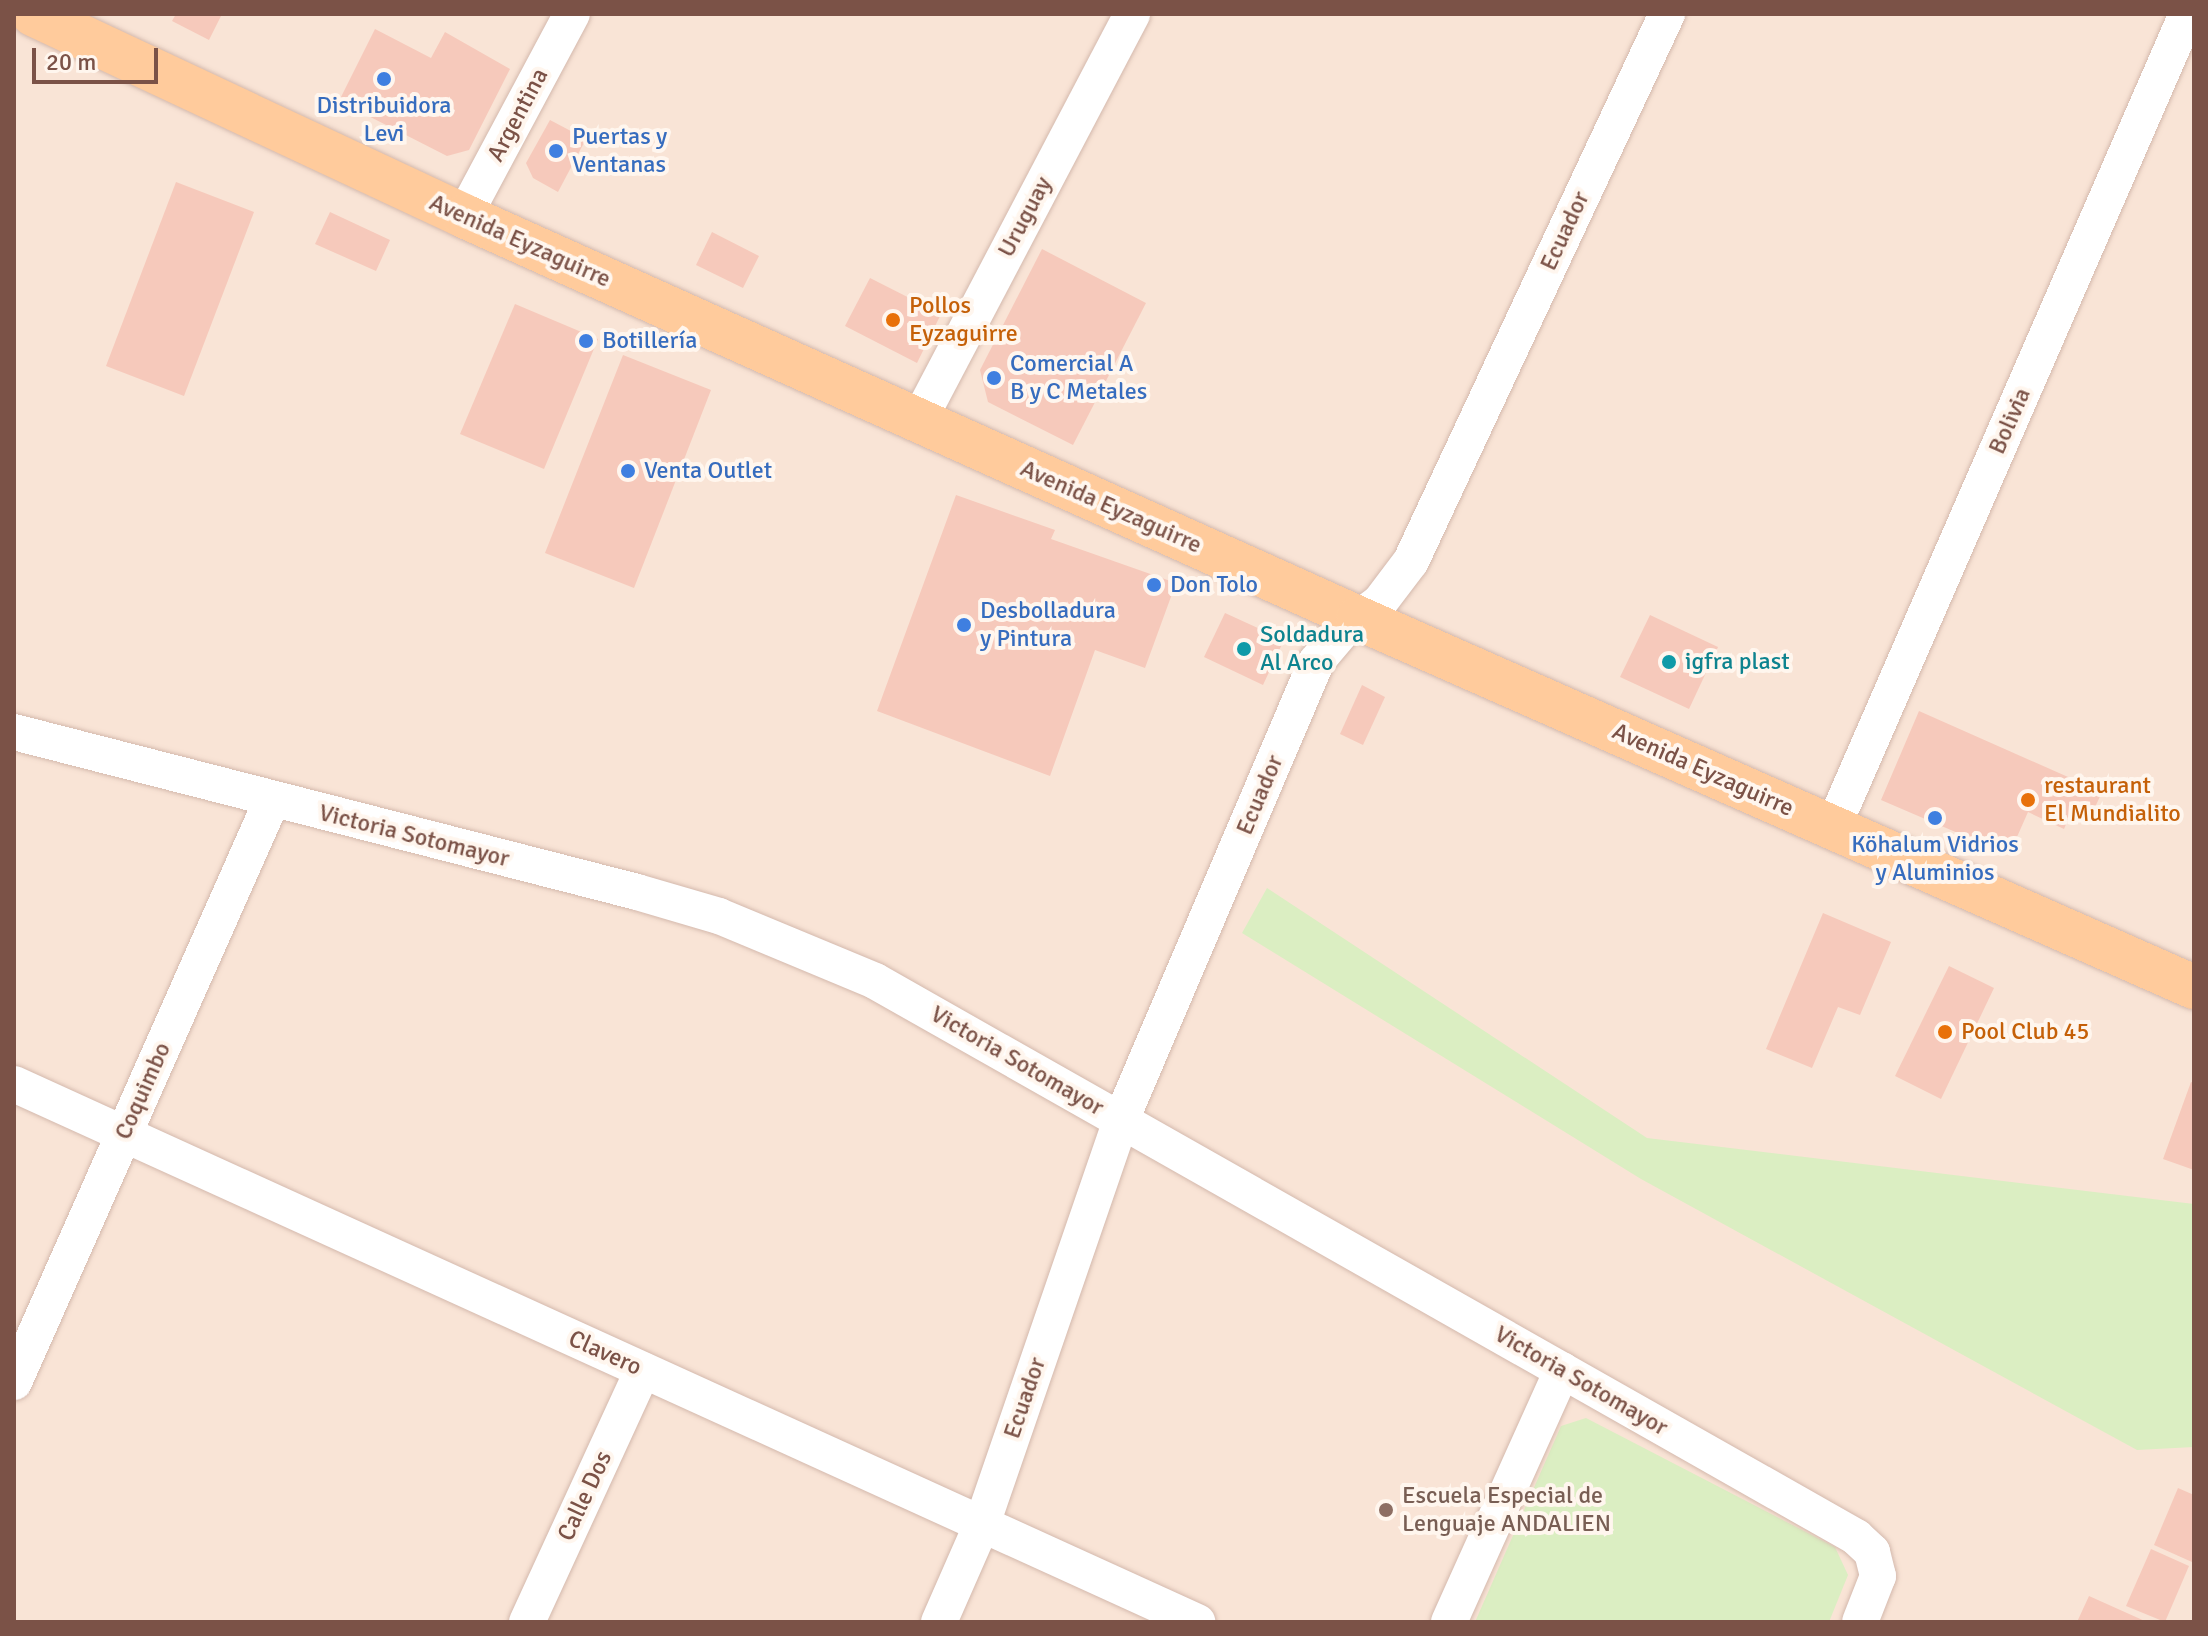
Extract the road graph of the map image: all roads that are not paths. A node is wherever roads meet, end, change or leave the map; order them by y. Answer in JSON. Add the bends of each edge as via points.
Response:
{"nodes":[{"id":1,"x":33,"y":14,"type":"edge"},
{"id":2,"x":572,"y":14,"type":"edge"},
{"id":3,"x":1132,"y":14,"type":"edge"},
{"id":4,"x":1667,"y":14,"type":"edge"},
{"id":5,"x":2187,"y":14,"type":"edge"},
{"id":6,"x":464,"y":216,"type":"junction"},
{"id":7,"x":919,"y":420,"type":"junction"},
{"id":8,"x":1358,"y":618,"type":"junction"},
{"id":9,"x":14,"y":732,"type":"edge"},
{"id":10,"x":272,"y":800,"type":"junction"},
{"id":11,"x":1833,"y":827,"type":"junction"},
{"id":12,"x":2194,"y":987,"type":"edge"},
{"id":13,"x":14,"y":1084,"type":"edge"},
{"id":14,"x":1121,"y":1120,"type":"junction"},
{"id":15,"x":124,"y":1135,"type":"junction"},
{"id":16,"x":643,"y":1370,"type":"junction"},
{"id":17,"x":1562,"y":1370,"type":"junction"},
{"id":18,"x":14,"y":1382,"type":"edge"},
{"id":19,"x":982,"y":1524,"type":"junction"},
{"id":20,"x":527,"y":1622,"type":"edge"},
{"id":21,"x":939,"y":1622,"type":"edge"},
{"id":22,"x":1197,"y":1622,"type":"edge"},
{"id":23,"x":1449,"y":1622,"type":"edge"},
{"id":24,"x":1860,"y":1622,"type":"edge"}],
"edges":[{"from":1,"to":6,"type":"main road","name":"Avenida Eyzaguirre"},
{"from":2,"to":6,"type":"street","name":"Argentina"},
{"from":3,"to":7,"type":"street","name":"Uruguay"},
{"from":4,"to":8,"type":"street","name":"Ecuador","via":[[1411,561],[1380,602]]},
{"from":5,"to":11,"type":"street","name":"Bolivia"},
{"from":6,"to":7,"type":"main road","name":"Avenida Eyzaguirre"},
{"from":7,"to":8,"type":"main road","name":"Avenida Eyzaguirre"},
{"from":8,"to":11,"type":"main road","name":"Avenida Eyzaguirre"},
{"from":8,"to":14,"type":"street","name":"Ecuador","via":[[1316,662]]},
{"from":9,"to":10,"type":"street","name":"Victoria Sotomayor"},
{"from":10,"to":14,"type":"street","name":"Victoria Sotomayor","via":[[719,916],[875,981]]},
{"from":10,"to":15,"type":"street","name":"Coquimbo"},
{"from":11,"to":12,"type":"main road","name":"Avenida Eyzaguirre"},
{"from":13,"to":15,"type":"street","name":"Clavero"},
{"from":14,"to":17,"type":"street","name":"Victoria Sotomayor"},
{"from":14,"to":19,"type":"street","name":"Ecuador"},
{"from":15,"to":16,"type":"street","name":"Clavero"},
{"from":15,"to":18,"type":"street","name":"Coquimbo"},
{"from":16,"to":19,"type":"street","name":"Clavero"},
{"from":16,"to":20,"type":"street","name":"Calle Dos"},
{"from":17,"to":23,"type":"street"},
{"from":17,"to":24,"type":"street","name":"Victoria Sotomayor","via":[[1865,1544],[1878,1576]]},
{"from":19,"to":21,"type":"street","name":"Ecuador"},
{"from":19,"to":22,"type":"street","name":"Clavero"}]}
